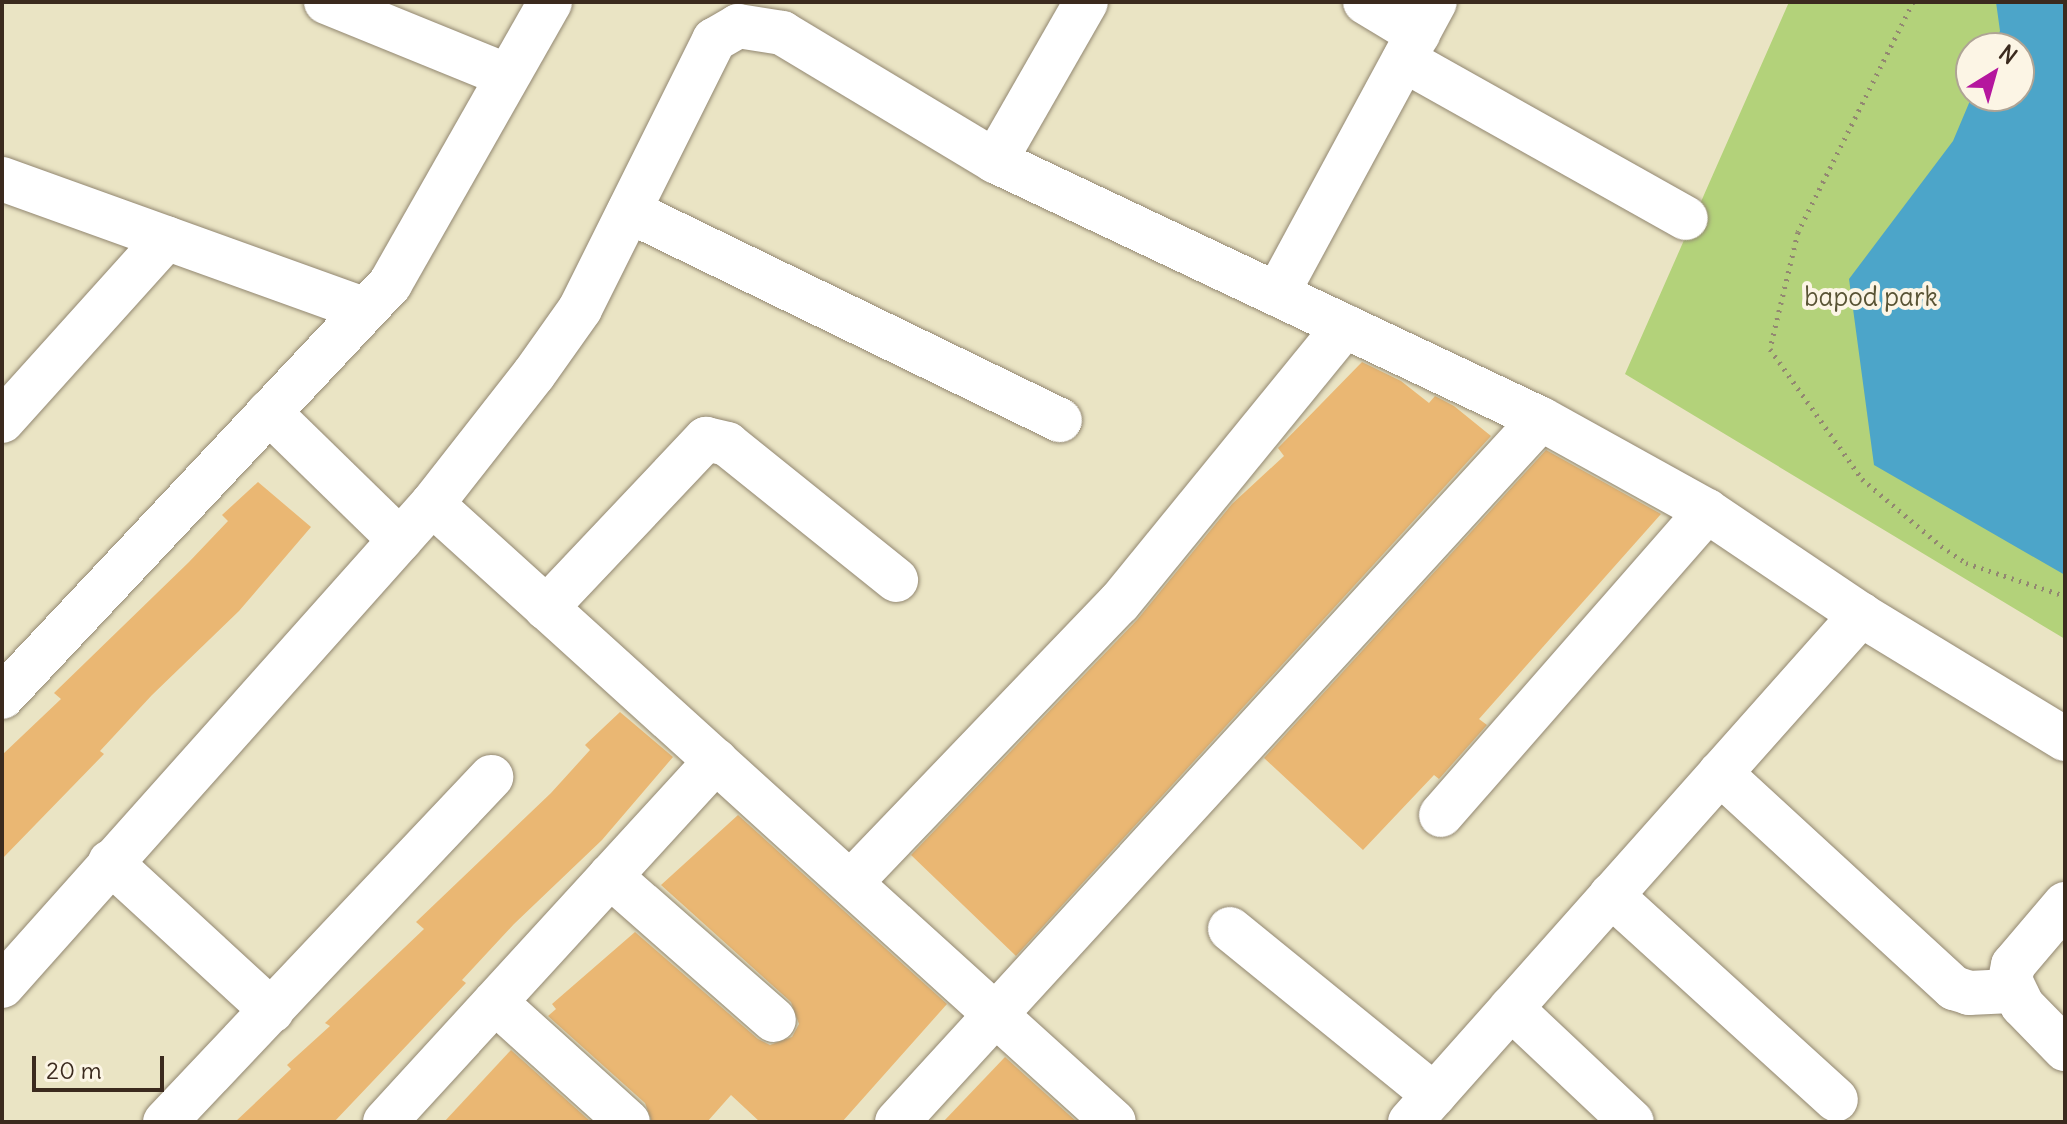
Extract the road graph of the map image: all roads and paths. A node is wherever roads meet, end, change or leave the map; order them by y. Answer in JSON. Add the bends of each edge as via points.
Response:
{"nodes":[{"id":1,"x":326,"y":2,"type":"edge"},
{"id":2,"x":550,"y":2,"type":"edge"},
{"id":3,"x":1086,"y":2,"type":"edge"},
{"id":4,"x":1365,"y":2,"type":"edge"},
{"id":5,"x":1913,"y":2,"type":"edge"},
{"id":6,"x":743,"y":14,"type":"edge"},
{"id":7,"x":1419,"y":32,"type":"edge"},
{"id":8,"x":506,"y":75,"type":"junction"},
{"id":9,"x":995,"y":161,"type":"junction"},
{"id":10,"x":2,"y":179,"type":"edge"},
{"id":11,"x":629,"y":211,"type":"junction"},
{"id":12,"x":1686,"y":218,"type":"dead end"},
{"id":13,"x":167,"y":238,"type":"junction"},
{"id":14,"x":1277,"y":294,"type":"junction"},
{"id":15,"x":365,"y":310,"type":"junction"},
{"id":16,"x":1345,"y":326,"type":"junction"},
{"id":17,"x":269,"y":412,"type":"junction"},
{"id":18,"x":1541,"y":419,"type":"junction"},
{"id":19,"x":1060,"y":420,"type":"dead end"},
{"id":20,"x":2,"y":421,"type":"edge"},
{"id":21,"x":432,"y":504,"type":"junction"},
{"id":22,"x":1707,"y":511,"type":"junction"},
{"id":23,"x":400,"y":540,"type":"junction"},
{"id":24,"x":896,"y":580,"type":"dead end"},
{"id":25,"x":2065,"y":596,"type":"edge"},
{"id":26,"x":546,"y":608,"type":"junction"},
{"id":27,"x":1861,"y":615,"type":"junction"},
{"id":28,"x":2,"y":697,"type":"edge"},
{"id":29,"x":2065,"y":739,"type":"edge"},
{"id":30,"x":716,"y":761,"type":"junction"},
{"id":31,"x":1720,"y":773,"type":"junction"},
{"id":32,"x":491,"y":777,"type":"dead end"},
{"id":33,"x":1441,"y":815,"type":"dead end"},
{"id":34,"x":110,"y":862,"type":"junction"},
{"id":35,"x":610,"y":876,"type":"junction"},
{"id":36,"x":851,"y":882,"type":"junction"},
{"id":37,"x":1611,"y":895,"type":"junction"},
{"id":38,"x":2065,"y":904,"type":"edge"},
{"id":39,"x":1230,"y":929,"type":"dead end"},
{"id":40,"x":2,"y":986,"type":"edge"},
{"id":41,"x":2011,"y":991,"type":"junction"},
{"id":42,"x":495,"y":1002,"type":"junction"},
{"id":43,"x":1511,"y":1008,"type":"junction"},
{"id":44,"x":272,"y":1011,"type":"junction"},
{"id":45,"x":997,"y":1014,"type":"junction"},
{"id":46,"x":774,"y":1020,"type":"dead end"},
{"id":47,"x":2065,"y":1049,"type":"edge"},
{"id":48,"x":1836,"y":1100,"type":"dead end"},
{"id":49,"x":1422,"y":1108,"type":"edge"},
{"id":50,"x":165,"y":1122,"type":"edge"},
{"id":51,"x":385,"y":1122,"type":"edge"},
{"id":52,"x":628,"y":1122,"type":"edge"},
{"id":53,"x":897,"y":1122,"type":"edge"},
{"id":54,"x":1114,"y":1122,"type":"edge"},
{"id":55,"x":1632,"y":1122,"type":"edge"}],
"edges":[{"from":1,"to":8,"type":"street"},
{"from":2,"to":8,"type":"street"},
{"from":3,"to":9,"type":"street"},
{"from":4,"to":7,"type":"street"},
{"from":5,"to":25,"type":"path","via":[[1798,232],[1770,349],[1862,479],[1941,546],[1966,563]]},
{"from":6,"to":9,"type":"street"},
{"from":6,"to":11,"type":"street","via":[[714,40]]},
{"from":7,"to":12,"type":"street"},
{"from":7,"to":14,"type":"street"},
{"from":8,"to":15,"type":"street","via":[[390,284]]},
{"from":9,"to":14,"type":"street"},
{"from":10,"to":13,"type":"street"},
{"from":11,"to":19,"type":"street"},
{"from":11,"to":21,"type":"street","via":[[580,309]]},
{"from":13,"to":15,"type":"street"},
{"from":13,"to":20,"type":"street"},
{"from":14,"to":16,"type":"street"},
{"from":15,"to":17,"type":"street"},
{"from":16,"to":18,"type":"street"},
{"from":16,"to":36,"type":"street","via":[[1119,603]]},
{"from":17,"to":23,"type":"street"},
{"from":17,"to":28,"type":"street"},
{"from":18,"to":22,"type":"street"},
{"from":18,"to":45,"type":"street"},
{"from":21,"to":23,"type":"street"},
{"from":21,"to":26,"type":"street"},
{"from":22,"to":27,"type":"street"},
{"from":22,"to":33,"type":"street"},
{"from":23,"to":34,"type":"street"},
{"from":24,"to":26,"type":"street","via":[[727,444],[706,439]]},
{"from":26,"to":30,"type":"street"},
{"from":27,"to":29,"type":"street"},
{"from":27,"to":31,"type":"street"},
{"from":30,"to":35,"type":"street"},
{"from":30,"to":36,"type":"street"},
{"from":31,"to":37,"type":"street"},
{"from":31,"to":41,"type":"street","via":[[1954,988],[1969,993]]},
{"from":32,"to":44,"type":"street"},
{"from":34,"to":40,"type":"street"},
{"from":34,"to":44,"type":"street"},
{"from":35,"to":42,"type":"street"},
{"from":35,"to":46,"type":"street"},
{"from":36,"to":45,"type":"street"},
{"from":37,"to":43,"type":"street"},
{"from":37,"to":48,"type":"street"},
{"from":38,"to":41,"type":"street","via":[[2013,965]]},
{"from":39,"to":49,"type":"street"},
{"from":41,"to":47,"type":"street"},
{"from":42,"to":51,"type":"street"},
{"from":42,"to":52,"type":"street"},
{"from":43,"to":49,"type":"street"},
{"from":43,"to":55,"type":"street"},
{"from":44,"to":50,"type":"street"},
{"from":45,"to":53,"type":"street"},
{"from":45,"to":54,"type":"street"}]}
